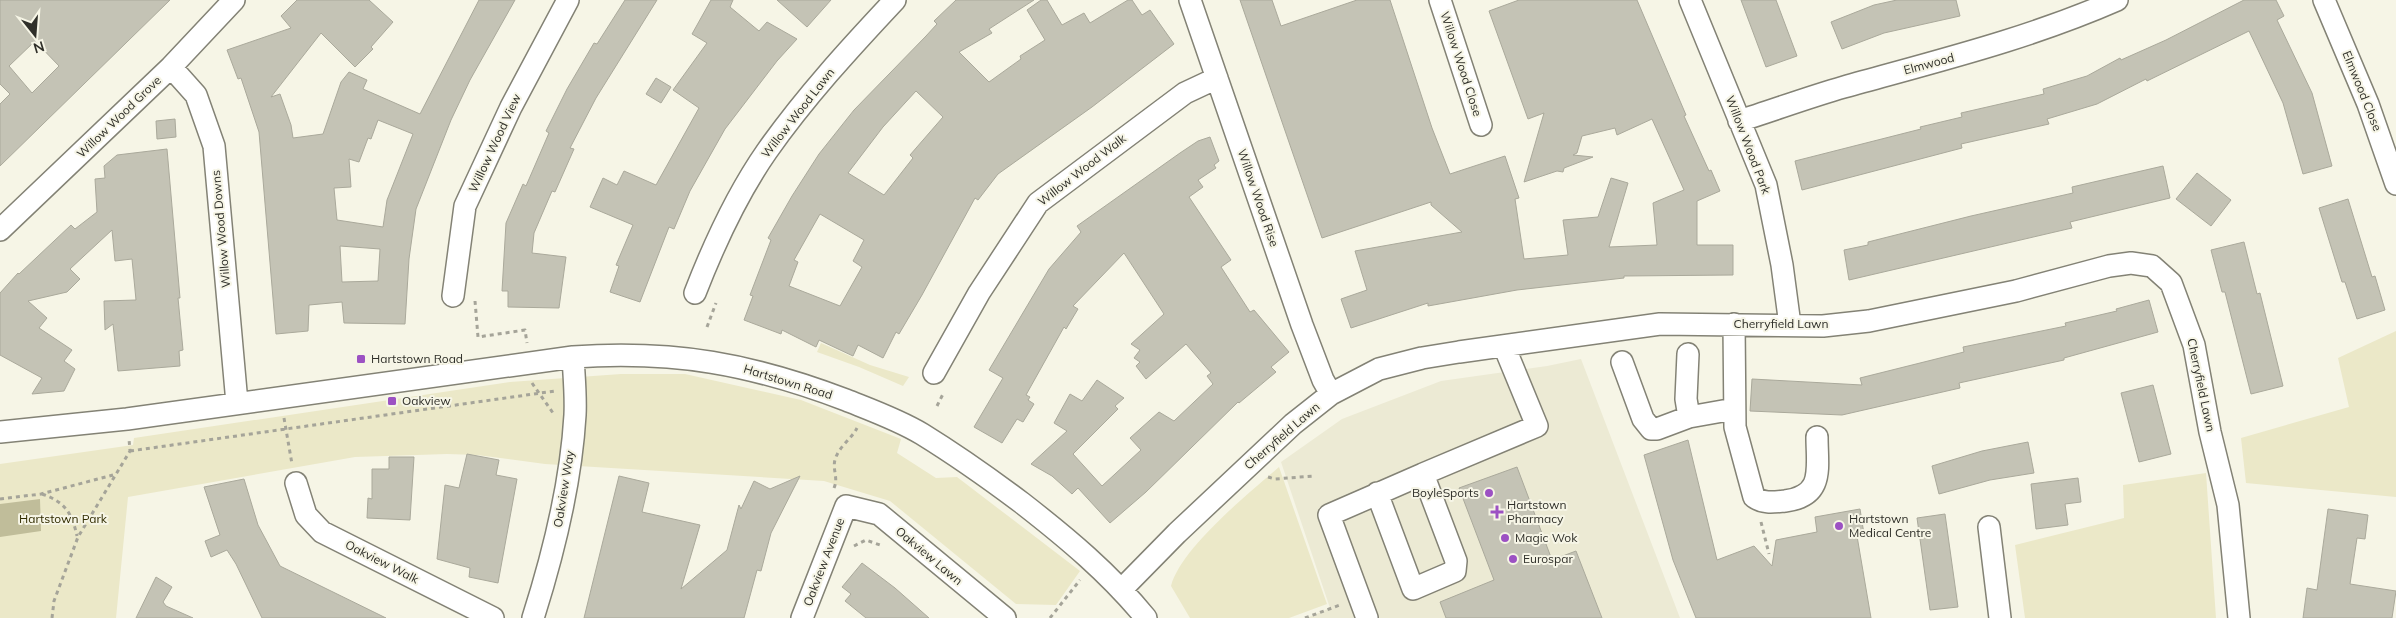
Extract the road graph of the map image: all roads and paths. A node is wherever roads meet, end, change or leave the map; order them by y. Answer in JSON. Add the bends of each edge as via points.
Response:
{"nodes":[{"id":1,"x":234,"y":0,"type":"edge"},
{"id":2,"x":568,"y":0,"type":"edge"},
{"id":3,"x":895,"y":0,"type":"edge"},
{"id":4,"x":1190,"y":0,"type":"edge"},
{"id":5,"x":1690,"y":0,"type":"edge"},
{"id":6,"x":2117,"y":0,"type":"edge"},
{"id":7,"x":2324,"y":0,"type":"edge"},
{"id":8,"x":1445,"y":1,"type":"edge"},
{"id":9,"x":171,"y":67,"type":"junction"},
{"id":10,"x":1217,"y":78,"type":"junction"},
{"id":11,"x":1739,"y":121,"type":"junction"},
{"id":12,"x":1480,"y":125,"type":"dead end"},
{"id":13,"x":2396,"y":184,"type":"edge"},
{"id":14,"x":0,"y":230,"type":"edge"},
{"id":15,"x":695,"y":293,"type":"dead end"},
{"id":16,"x":453,"y":296,"type":"dead end"},
{"id":17,"x":1734,"y":324,"type":"junction"},
{"id":18,"x":1790,"y":325,"type":"junction"},
{"id":19,"x":1504,"y":346,"type":"junction"},
{"id":20,"x":1688,"y":354,"type":"dead end"},
{"id":21,"x":573,"y":357,"type":"junction"},
{"id":22,"x":1622,"y":362,"type":"dead end"},
{"id":23,"x":934,"y":373,"type":"dead end"},
{"id":24,"x":574,"y":388,"type":"junction"},
{"id":25,"x":1331,"y":394,"type":"junction"},
{"id":26,"x":281,"y":398,"type":"junction"},
{"id":27,"x":237,"y":403,"type":"junction"},
{"id":28,"x":1734,"y":409,"type":"junction"},
{"id":29,"x":1689,"y":417,"type":"junction"},
{"id":30,"x":128,"y":418,"type":"junction"},
{"id":31,"x":286,"y":429,"type":"junction"},
{"id":32,"x":0,"y":432,"type":"edge"},
{"id":33,"x":1817,"y":437,"type":"dead end"},
{"id":34,"x":130,"y":451,"type":"junction"},
{"id":35,"x":1248,"y":465,"type":"junction"},
{"id":36,"x":1424,"y":474,"type":"junction"},
{"id":37,"x":114,"y":475,"type":"junction"},
{"id":38,"x":1314,"y":476,"type":"dead end"},
{"id":39,"x":296,"y":484,"type":"joint"},
{"id":40,"x":41,"y":494,"type":"junction"},
{"id":41,"x":1377,"y":494,"type":"junction"},
{"id":42,"x":0,"y":499,"type":"edge"},
{"id":43,"x":1761,"y":502,"type":"junction"},
{"id":44,"x":846,"y":506,"type":"joint"},
{"id":45,"x":1989,"y":527,"type":"dead end"},
{"id":46,"x":78,"y":537,"type":"junction"},
{"id":47,"x":886,"y":549,"type":"dead end"},
{"id":48,"x":848,"y":551,"type":"dead end"},
{"id":49,"x":1769,"y":554,"type":"dead end"},
{"id":50,"x":1094,"y":562,"type":"junction"},
{"id":51,"x":1122,"y":589,"type":"junction"},
{"id":52,"x":1360,"y":598,"type":"junction"},
{"id":53,"x":52,"y":618,"type":"edge"},
{"id":54,"x":493,"y":618,"type":"edge"},
{"id":55,"x":533,"y":618,"type":"edge"},
{"id":56,"x":802,"y":618,"type":"edge"},
{"id":57,"x":1005,"y":618,"type":"edge"},
{"id":58,"x":1050,"y":618,"type":"edge"},
{"id":59,"x":1146,"y":618,"type":"edge"},
{"id":60,"x":1305,"y":618,"type":"edge"},
{"id":61,"x":1367,"y":618,"type":"edge"},
{"id":62,"x":2000,"y":618,"type":"edge"},
{"id":63,"x":2239,"y":618,"type":"edge"}],
"edges":[{"from":1,"to":9,"type":"street","name":"Willow Wood Grove"},
{"from":2,"to":16,"type":"street","name":"Willow Wood View","via":[[510,110],[465,206]]},
{"from":3,"to":15,"type":"street","name":"Willow Wood Lawn","via":[[811,94],[766,152],[717,240]]},
{"from":4,"to":10,"type":"street","name":"Willow Wood Rise"},
{"from":5,"to":11,"type":"street","name":"Willow Wood Park"},
{"from":6,"to":11,"type":"street","name":"Elmwood","via":[[2007,42],[1842,88]]},
{"from":7,"to":13,"type":"street","name":"Elmwood Close","via":[[2368,104]]},
{"from":8,"to":12,"type":"street","name":"Willow Wood Close"},
{"from":9,"to":14,"type":"street","name":"Willow Wood Grove"},
{"from":9,"to":27,"type":"street","name":"Willow Wood Downs","via":[[196,95],[214,146]]},
{"from":10,"to":23,"type":"street","name":"Willow Wood Walk","via":[[1185,93],[1038,203],[979,293]]},
{"from":10,"to":25,"type":"street","name":"Willow Wood Rise","via":[[1302,325]]},
{"from":11,"to":18,"type":"street","name":"Willow Wood Park","via":[[1766,186]]},
{"from":17,"to":18,"type":"street","name":"Cherryfield Lawn"},
{"from":17,"to":19,"type":"street","name":"Cherryfield Lawn","via":[[1660,324]]},
{"from":17,"to":28,"type":"street"},
{"from":18,"to":63,"type":"street","name":"Cherryfield Lawn","via":[[1869,322],[2016,291],[2109,266],[2131,263],[2152,266],[2171,283],[2194,345],[2228,505]]},
{"from":19,"to":25,"type":"street","name":"Cherryfield Lawn","via":[[1403,362],[1365,375]]},
{"from":19,"to":36,"type":"street","via":[[1538,426]]},
{"from":20,"to":29,"type":"street","via":[[1686,399]]},
{"from":21,"to":24,"type":"street","name":"Oakview Way"},
{"from":21,"to":26,"type":"street","name":"Hartstown Road"},
{"from":21,"to":50,"type":"street","name":"Hartstown Road","via":[[636,354],[697,359],[760,371],[857,405],[921,433],[1005,490]]},
{"from":22,"to":29,"type":"street","via":[[1643,419],[1651,429],[1657,430]]},
{"from":24,"to":31,"type":"path"},
{"from":24,"to":55,"type":"street","name":"Oakview Way","via":[[575,414],[566,488],[552,557]]},
{"from":25,"to":35,"type":"street","name":"Cherryfield Lawn"},
{"from":26,"to":27,"type":"street","name":"Hartstown Road"},
{"from":26,"to":31,"type":"path"},
{"from":27,"to":30,"type":"street","name":"Hartstown Road"},
{"from":28,"to":29,"type":"street"},
{"from":28,"to":43,"type":"street","via":[[1737,436],[1751,489]]},
{"from":30,"to":32,"type":"street","name":"Hartstown Road"},
{"from":30,"to":34,"type":"path"},
{"from":31,"to":34,"type":"path"},
{"from":31,"to":39,"type":"path"},
{"from":33,"to":43,"type":"street","via":[[1817,478],[1810,492],[1798,499]]},
{"from":34,"to":37,"type":"path"},
{"from":35,"to":38,"type":"path","via":[[1256,473],[1275,479]]},
{"from":35,"to":51,"type":"street","name":"Cherryfield Lawn"},
{"from":36,"to":41,"type":"street"},
{"from":36,"to":41,"type":"street","via":[[1456,561],[1451,575],[1413,589]]},
{"from":37,"to":40,"type":"path"},
{"from":37,"to":46,"type":"path"},
{"from":39,"to":54,"type":"street","name":"Oakview Walk","via":[[306,515],[322,532]]},
{"from":40,"to":42,"type":"path"},
{"from":40,"to":46,"type":"path","via":[[57,500],[69,512]]},
{"from":41,"to":52,"type":"street","via":[[1329,515]]},
{"from":43,"to":49,"type":"path","via":[[1760,516]]},
{"from":44,"to":56,"type":"street","name":"Oakview Avenue"},
{"from":44,"to":57,"type":"street","name":"Oakview Lawn","via":[[879,514]]},
{"from":45,"to":62,"type":"street"},
{"from":46,"to":53,"type":"path","via":[[54,601]]},
{"from":47,"to":48,"type":"path","via":[[866,540]]},
{"from":50,"to":51,"type":"street","name":"Hartstown Road"},
{"from":50,"to":58,"type":"path"},
{"from":51,"to":59,"type":"street","name":"Hartstown Road"},
{"from":52,"to":60,"type":"path"},
{"from":52,"to":61,"type":"street"}]}
